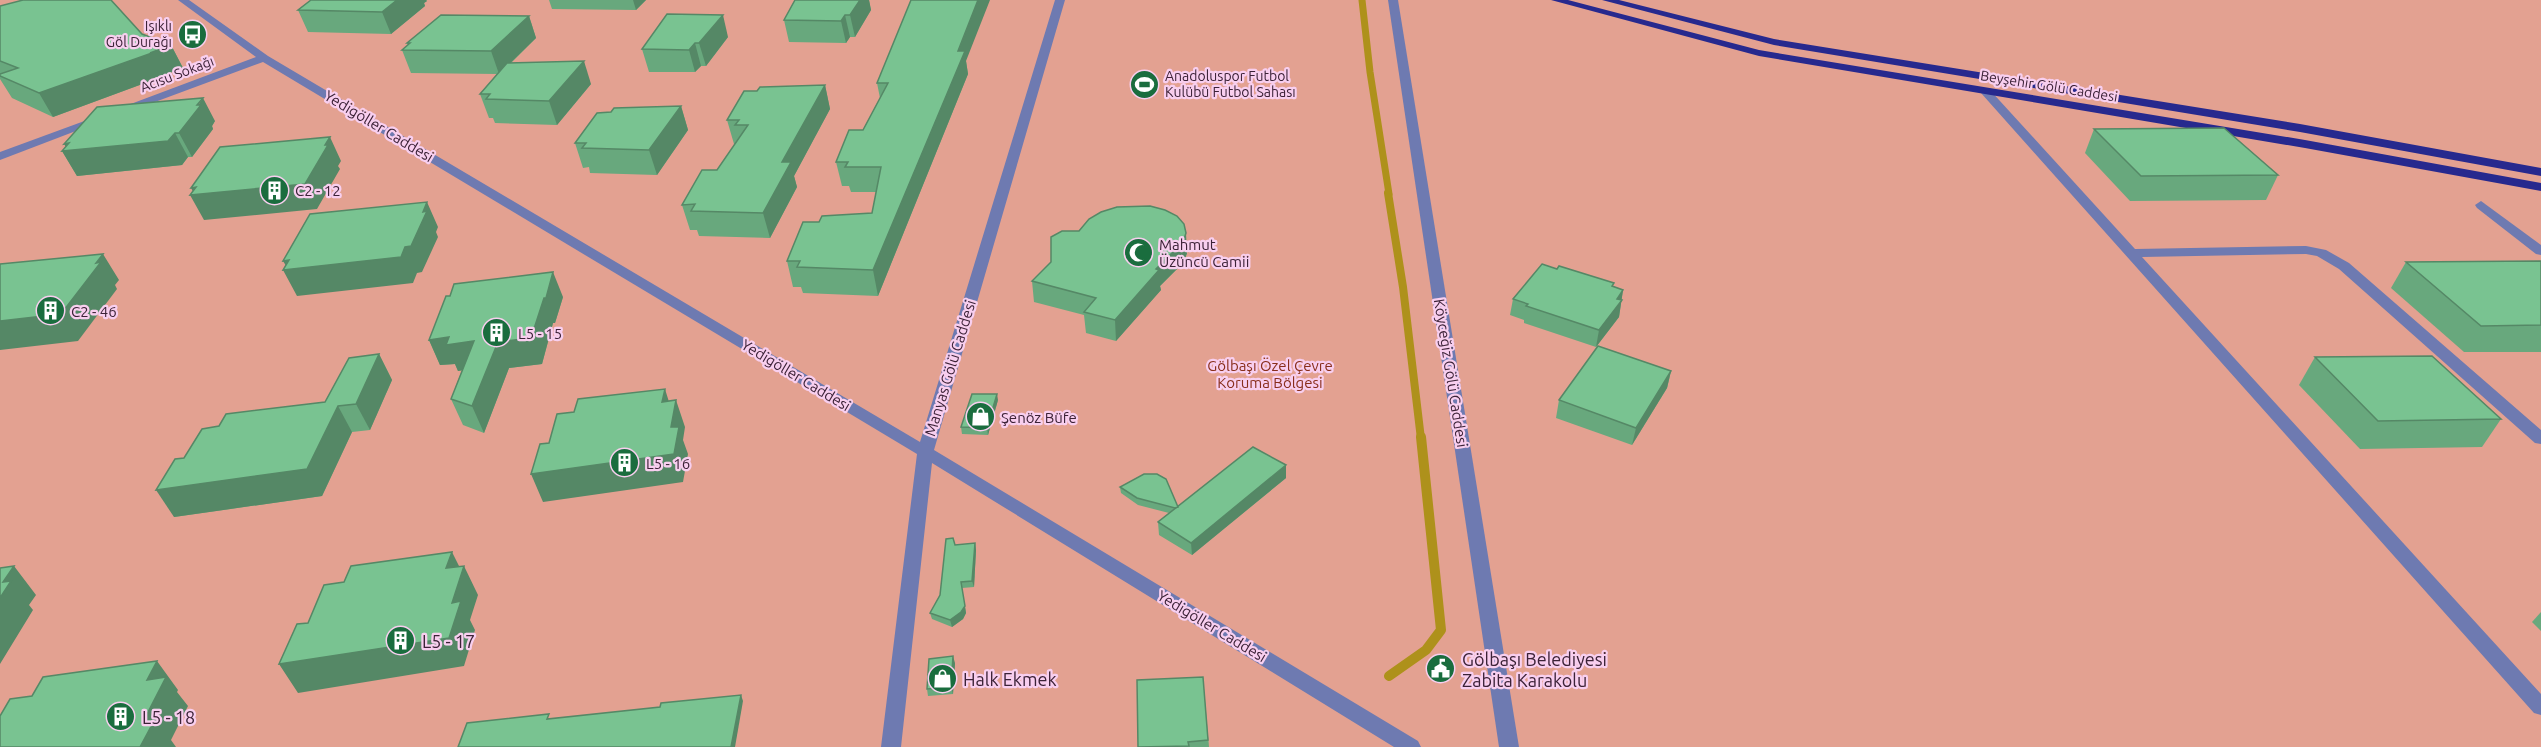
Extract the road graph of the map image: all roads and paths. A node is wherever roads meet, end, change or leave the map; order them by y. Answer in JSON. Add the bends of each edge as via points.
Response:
{"nodes":[{"id":1,"x":183,"y":0,"type":"edge"},
{"id":2,"x":1060,"y":0,"type":"edge"},
{"id":3,"x":1394,"y":0,"type":"edge"},
{"id":4,"x":1556,"y":0,"type":"edge"},
{"id":5,"x":1607,"y":0,"type":"edge"},
{"id":6,"x":264,"y":58,"type":"junction"},
{"id":7,"x":1985,"y":91,"type":"junction"},
{"id":8,"x":0,"y":156,"type":"edge"},
{"id":9,"x":2541,"y":172,"type":"edge"},
{"id":10,"x":2541,"y":188,"type":"edge"},
{"id":11,"x":2481,"y":205,"type":"dead end"},
{"id":12,"x":2541,"y":251,"type":"edge"},
{"id":13,"x":2131,"y":253,"type":"junction"},
{"id":14,"x":2541,"y":440,"type":"edge"},
{"id":15,"x":925,"y":452,"type":"junction"},
{"id":16,"x":2541,"y":707,"type":"edge"},
{"id":17,"x":891,"y":747,"type":"edge"},
{"id":18,"x":1411,"y":747,"type":"edge"},
{"id":19,"x":1509,"y":747,"type":"edge"}],
"edges":[{"from":1,"to":6,"type":"street","name":"Yedigöller Caddesi"},
{"from":2,"to":15,"type":"street","name":"Manyas Gölü Caddesi"},
{"from":3,"to":19,"type":"street","name":"Köyceğiz Gölü Caddesi"},
{"from":4,"to":7,"type":"main road","name":"Beyşehir Gölü Caddesi","via":[[1759,53]]},
{"from":5,"to":9,"type":"main road","via":[[1773,42],[2300,128]]},
{"from":6,"to":8,"type":"street","name":"Acısu Sokağı"},
{"from":6,"to":15,"type":"street","name":"Yedigöller Caddesi"},
{"from":7,"to":10,"type":"main road","name":"Beyşehir Gölü Caddesi"},
{"from":7,"to":13,"type":"street"},
{"from":11,"to":12,"type":"street"},
{"from":13,"to":14,"type":"street","via":[[2321,253],[2344,266]]},
{"from":13,"to":16,"type":"street"},
{"from":15,"to":17,"type":"street","name":"Manyas Gölü Caddesi"},
{"from":15,"to":18,"type":"street","name":"Yedigöller Caddesi"}]}
